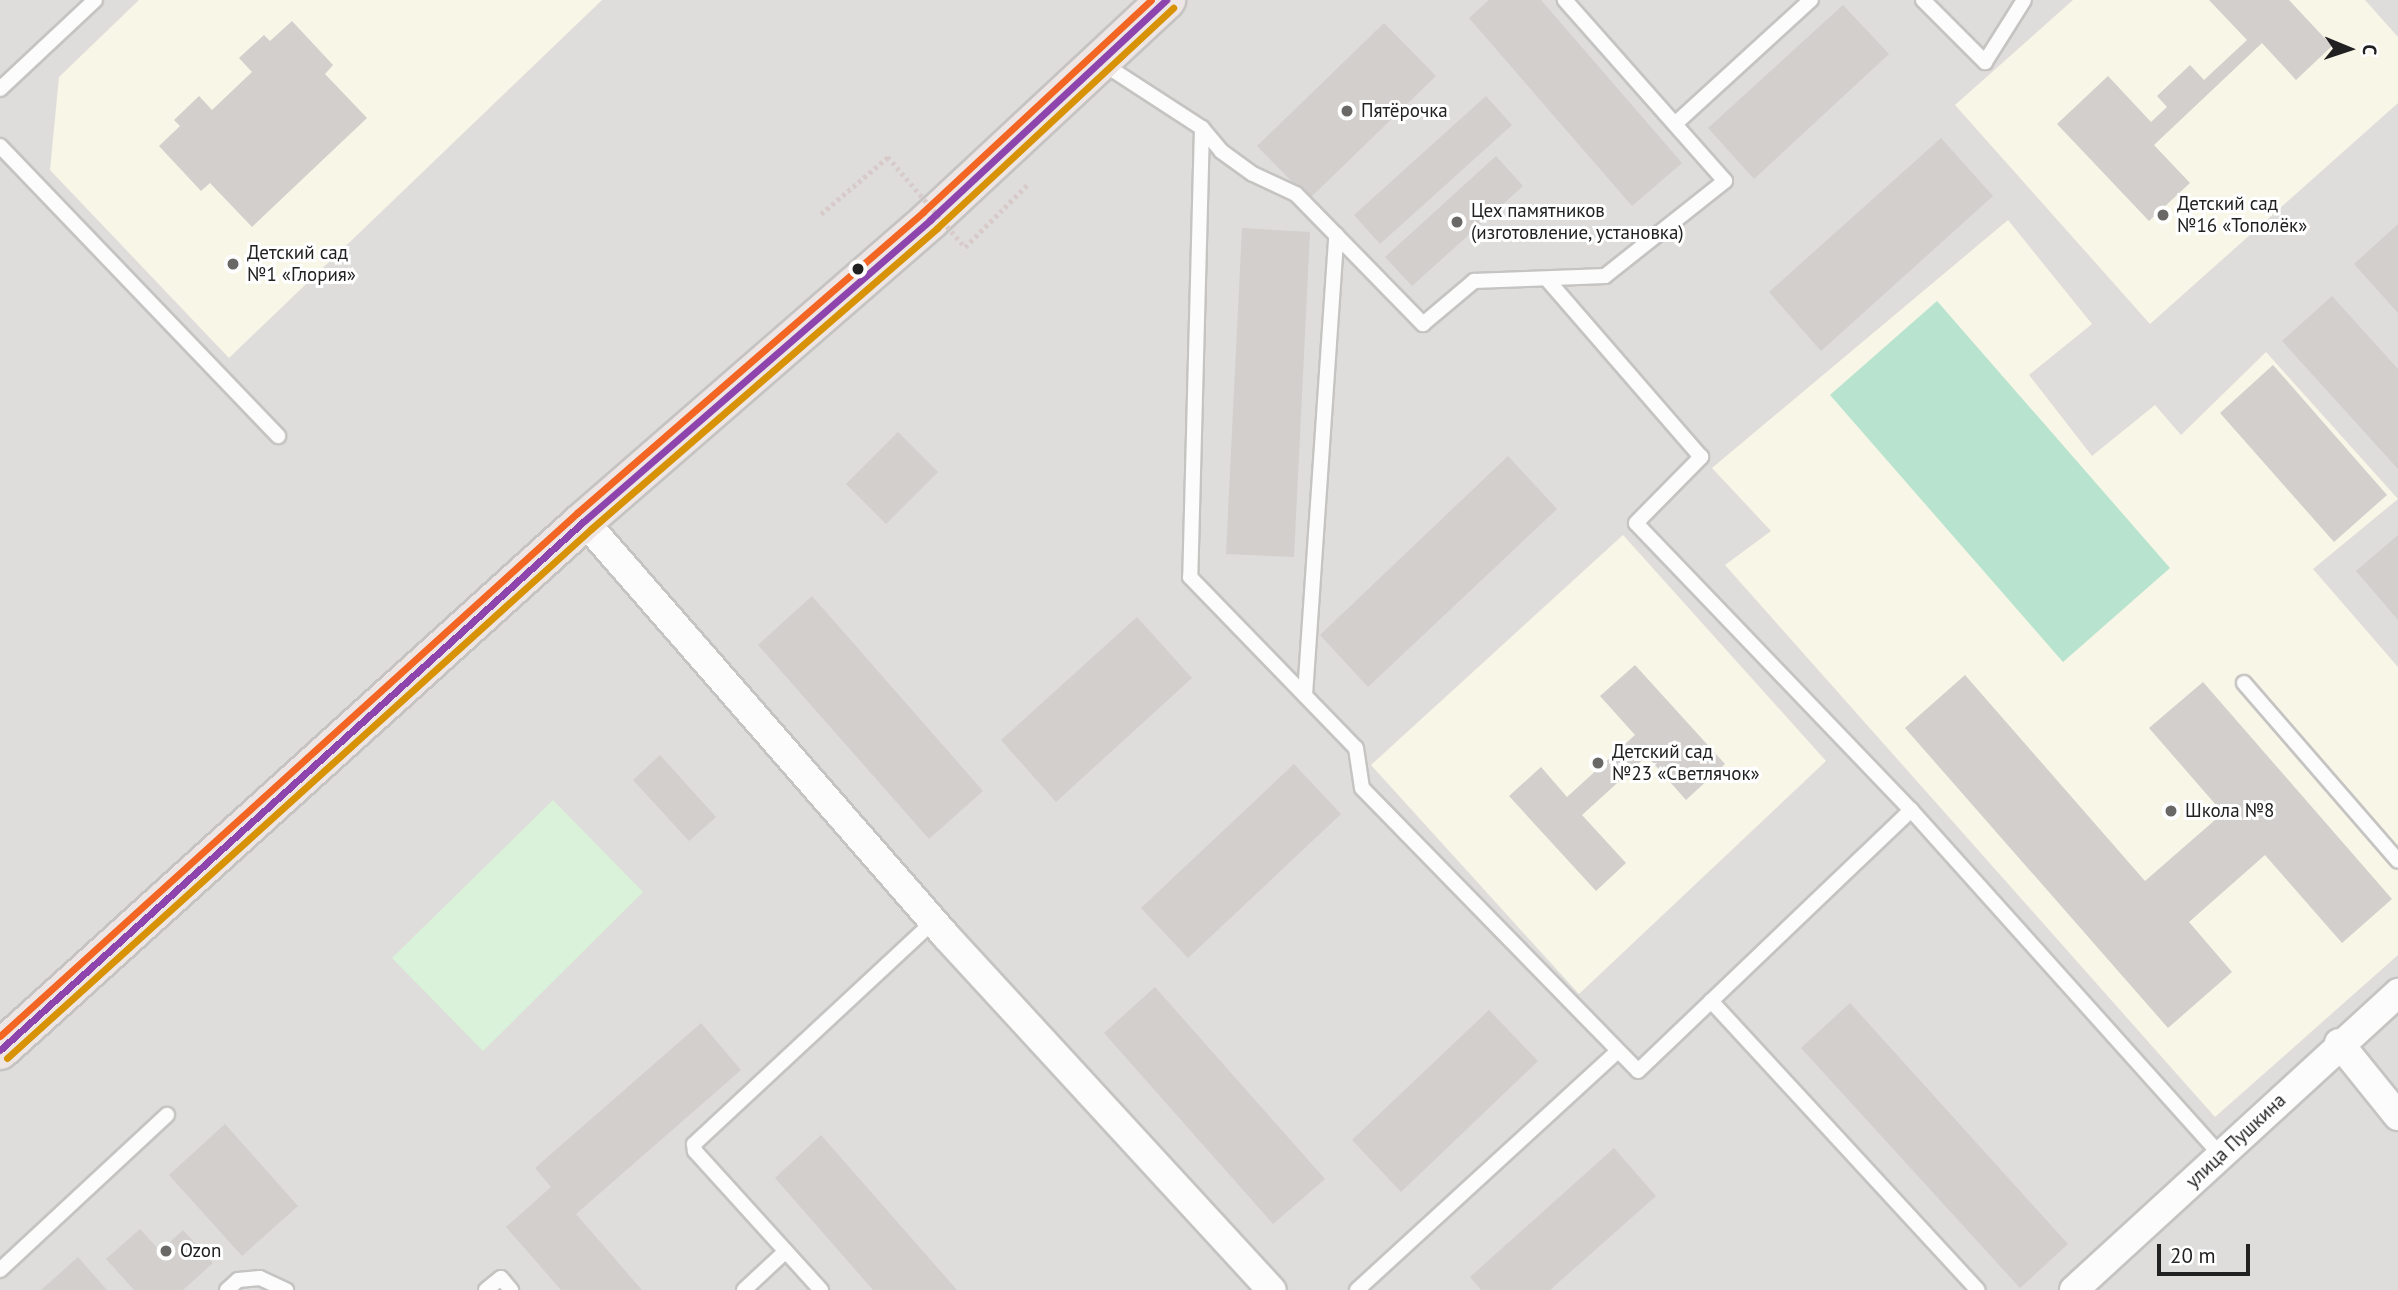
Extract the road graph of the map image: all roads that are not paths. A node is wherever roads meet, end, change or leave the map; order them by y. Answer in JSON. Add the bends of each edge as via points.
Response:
{"nodes":[{"id":1,"x":95,"y":0,"type":"edge"},
{"id":2,"x":1166,"y":0,"type":"edge"},
{"id":3,"x":1565,"y":0,"type":"edge"},
{"id":4,"x":1811,"y":0,"type":"edge"},
{"id":5,"x":1923,"y":0,"type":"edge"},
{"id":6,"x":2024,"y":0,"type":"edge"},
{"id":7,"x":1100,"y":62,"type":"junction"},
{"id":8,"x":0,"y":89,"type":"edge"},
{"id":9,"x":1675,"y":124,"type":"junction"},
{"id":10,"x":1202,"y":128,"type":"junction"},
{"id":11,"x":0,"y":146,"type":"edge"},
{"id":12,"x":1336,"y":235,"type":"junction"},
{"id":13,"x":1547,"y":279,"type":"junction"},
{"id":14,"x":278,"y":436,"type":"dead end"},
{"id":15,"x":584,"y":521,"type":"junction"},
{"id":16,"x":2244,"y":683,"type":"dead end"},
{"id":17,"x":1305,"y":695,"type":"junction"},
{"id":18,"x":1911,"y":810,"type":"junction"},
{"id":19,"x":2398,"y":861,"type":"edge"},
{"id":20,"x":934,"y":922,"type":"junction"},
{"id":21,"x":2398,"y":993,"type":"edge"},
{"id":22,"x":1711,"y":1001,"type":"junction"},
{"id":23,"x":2339,"y":1044,"type":"junction"},
{"id":24,"x":0,"y":1050,"type":"edge"},
{"id":25,"x":1618,"y":1051,"type":"junction"},
{"id":26,"x":167,"y":1115,"type":"dead end"},
{"id":27,"x":2398,"y":1116,"type":"edge"},
{"id":28,"x":2221,"y":1156,"type":"junction"},
{"id":29,"x":786,"y":1251,"type":"junction"},
{"id":30,"x":0,"y":1270,"type":"edge"},
{"id":31,"x":227,"y":1290,"type":"edge"},
{"id":32,"x":286,"y":1290,"type":"edge"},
{"id":33,"x":486,"y":1290,"type":"edge"},
{"id":34,"x":511,"y":1290,"type":"edge"},
{"id":35,"x":744,"y":1290,"type":"edge"},
{"id":36,"x":821,"y":1290,"type":"edge"},
{"id":37,"x":1271,"y":1290,"type":"edge"},
{"id":38,"x":1357,"y":1290,"type":"edge"},
{"id":39,"x":1978,"y":1290,"type":"edge"},
{"id":40,"x":2074,"y":1290,"type":"edge"}],
"edges":[{"from":1,"to":8,"type":"lane"},
{"from":2,"to":7,"type":"highway"},
{"from":3,"to":9,"type":"lane"},
{"from":4,"to":9,"type":"lane"},
{"from":5,"to":6,"type":"lane","via":[[1985,62]]},
{"from":7,"to":10,"type":"lane"},
{"from":7,"to":15,"type":"highway","via":[[930,220]]},
{"from":9,"to":13,"type":"lane","via":[[1725,181],[1605,276]]},
{"from":10,"to":12,"type":"lane","via":[[1221,150],[1253,174],[1296,194]]},
{"from":10,"to":17,"type":"lane","via":[[1190,577]]},
{"from":11,"to":14,"type":"lane"},
{"from":12,"to":13,"type":"lane","via":[[1423,324],[1474,281]]},
{"from":12,"to":17,"type":"lane"},
{"from":13,"to":18,"type":"lane","via":[[1702,457],[1636,523]]},
{"from":15,"to":20,"type":"street"},
{"from":15,"to":24,"type":"highway"},
{"from":16,"to":19,"type":"lane"},
{"from":17,"to":25,"type":"lane","via":[[1356,748],[1362,788]]},
{"from":18,"to":22,"type":"lane"},
{"from":18,"to":28,"type":"lane"},
{"from":20,"to":29,"type":"lane","via":[[696,1137],[695,1151]]},
{"from":20,"to":37,"type":"street"},
{"from":21,"to":23,"type":"street","name":"улица Пушкина"},
{"from":22,"to":25,"type":"lane","via":[[1638,1071]]},
{"from":22,"to":39,"type":"lane"},
{"from":23,"to":27,"type":"street"},
{"from":23,"to":28,"type":"street","name":"улица Пушкина"},
{"from":25,"to":38,"type":"lane"},
{"from":26,"to":30,"type":"lane"},
{"from":28,"to":40,"type":"street","name":"улица Пушкина"},
{"from":29,"to":35,"type":"lane"},
{"from":29,"to":36,"type":"lane"},
{"from":31,"to":32,"type":"lane","via":[[238,1280],[260,1278]]},
{"from":33,"to":34,"type":"lane","via":[[501,1278]]}]}
